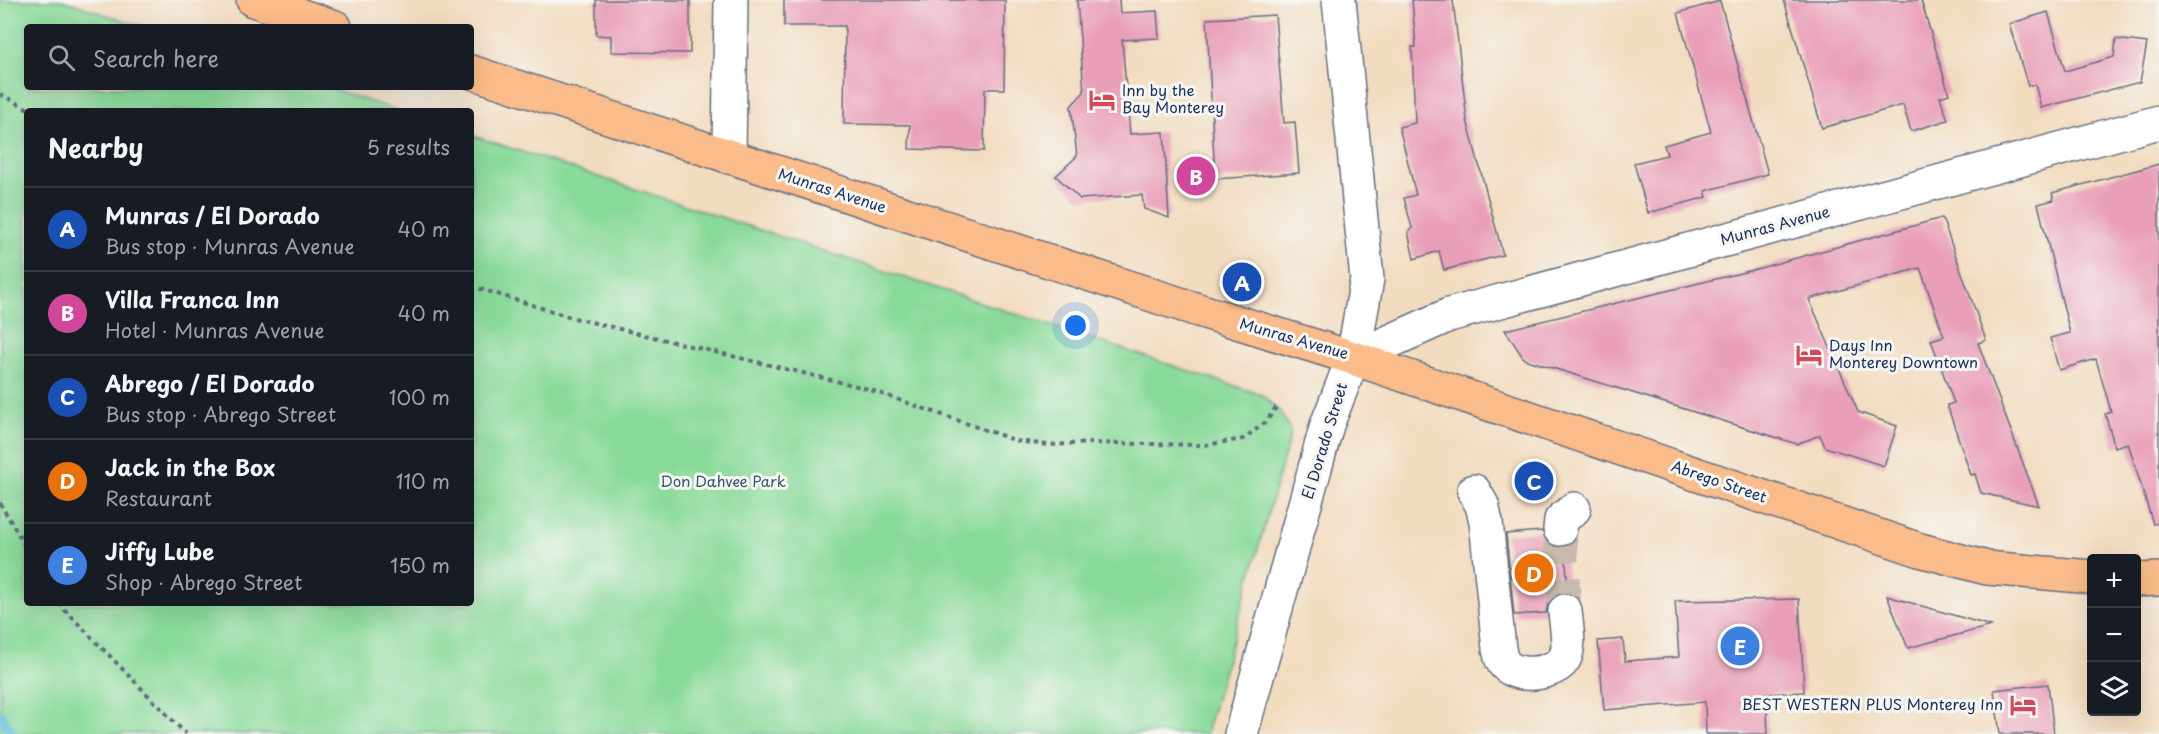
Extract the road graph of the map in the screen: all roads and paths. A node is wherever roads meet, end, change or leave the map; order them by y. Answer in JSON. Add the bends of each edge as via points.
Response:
{"nodes":[{"id":1,"x":253,"y":0,"type":"edge"},
{"id":2,"x":731,"y":0,"type":"edge"},
{"id":3,"x":1339,"y":0,"type":"edge"},
{"id":4,"x":326,"y":24,"type":"edge"},
{"id":5,"x":474,"y":73,"type":"edge"},
{"id":6,"x":0,"y":94,"type":"edge"},
{"id":7,"x":26,"y":108,"type":"edge"},
{"id":8,"x":2159,"y":122,"type":"edge"},
{"id":9,"x":729,"y":157,"type":"junction"},
{"id":10,"x":474,"y":287,"type":"edge"},
{"id":11,"x":1353,"y":358,"type":"junction"},
{"id":12,"x":1278,"y":404,"type":"dead end"},
{"id":13,"x":1474,"y":491,"type":"dead end"},
{"id":14,"x":0,"y":503,"type":"edge"},
{"id":15,"x":24,"y":544,"type":"edge"},
{"id":16,"x":2087,"y":578,"type":"edge"},
{"id":17,"x":2159,"y":579,"type":"edge"},
{"id":18,"x":2141,"y":580,"type":"edge"},
{"id":19,"x":61,"y":606,"type":"edge"},
{"id":20,"x":1565,"y":611,"type":"tunnel mouth"},
{"id":21,"x":186,"y":734,"type":"edge"},
{"id":22,"x":1241,"y":734,"type":"edge"}],
"edges":[{"from":1,"to":4,"type":"main road"},
{"from":2,"to":9,"type":"street"},
{"from":3,"to":11,"type":"street","name":"El Dorado Street","via":[[1367,279]]},
{"from":5,"to":9,"type":"main road","name":"Munras Avenue"},
{"from":6,"to":7,"type":"path"},
{"from":8,"to":11,"type":"street","name":"Munras Avenue","via":[[1449,315]]},
{"from":9,"to":11,"type":"main road","name":"Munras Avenue"},
{"from":10,"to":12,"type":"path","via":[[574,318],[865,388],[1017,441],[1048,445],[1205,445],[1243,439],[1266,422]]},
{"from":11,"to":16,"type":"main road","name":"Abrego Street","via":[[1914,548],[1987,568]]},
{"from":11,"to":22,"type":"street","name":"El Dorado Street","via":[[1327,425]]},
{"from":13,"to":20,"type":"street","via":[[1486,522],[1503,663],[1516,672],[1530,674],[1563,661],[1567,652]]},
{"from":14,"to":15,"type":"path"},
{"from":17,"to":18,"type":"main road"},
{"from":19,"to":21,"type":"path"}]}
